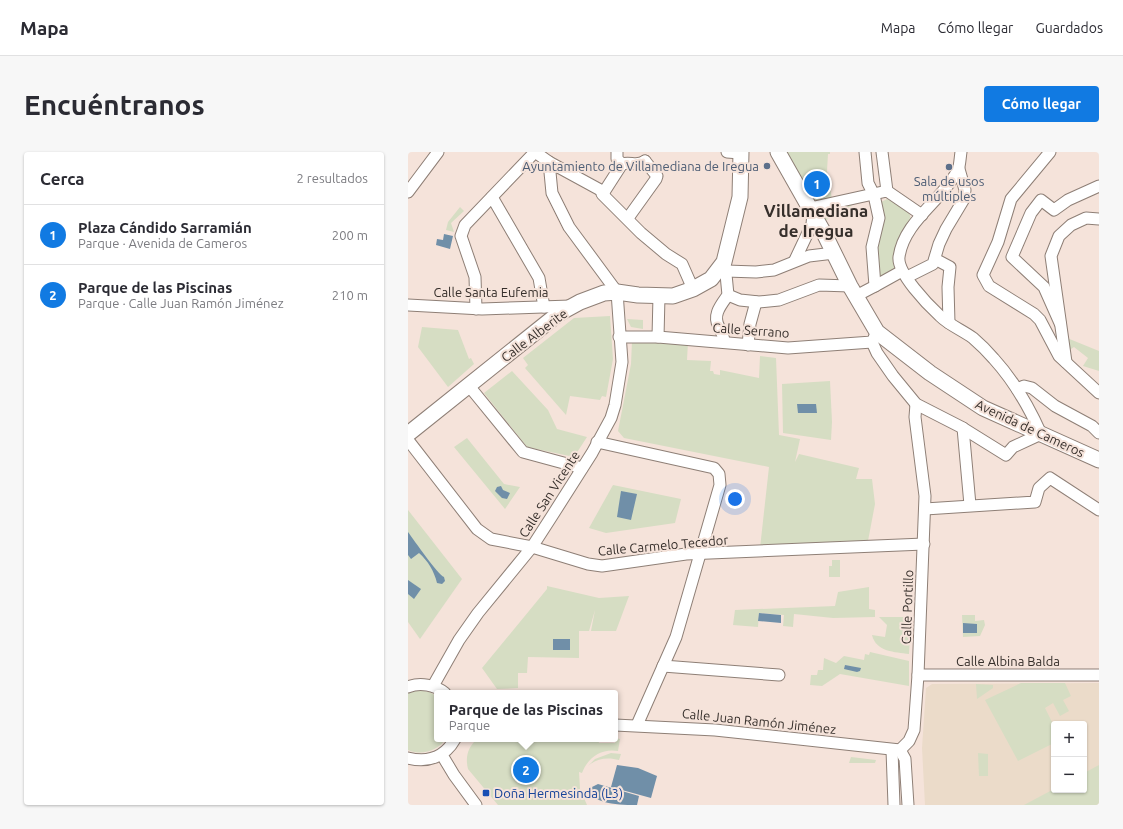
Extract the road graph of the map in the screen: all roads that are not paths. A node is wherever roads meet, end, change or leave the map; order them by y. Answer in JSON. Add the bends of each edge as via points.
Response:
{"nodes":[{"id":1,"x":438,"y":152,"type":"edge"},
{"id":2,"x":535,"y":152,"type":"edge"},
{"id":3,"x":617,"y":152,"type":"edge"},
{"id":4,"x":736,"y":152,"type":"edge"},
{"id":5,"x":778,"y":152,"type":"edge"},
{"id":6,"x":865,"y":152,"type":"edge"},
{"id":7,"x":882,"y":152,"type":"edge"},
{"id":8,"x":961,"y":152,"type":"edge"},
{"id":9,"x":1050,"y":152,"type":"edge"},
{"id":10,"x":645,"y":157,"type":"edge"},
{"id":11,"x":549,"y":162,"type":"junction"},
{"id":12,"x":622,"y":164,"type":"junction"},
{"id":13,"x":958,"y":169,"type":"junction"},
{"id":14,"x":1099,"y":186,"type":"edge"},
{"id":15,"x":888,"y":191,"type":"junction"},
{"id":16,"x":408,"y":192,"type":"edge"},
{"id":17,"x":604,"y":192,"type":"junction"},
{"id":18,"x":874,"y":195,"type":"junction"},
{"id":19,"x":492,"y":197,"type":"junction"},
{"id":20,"x":812,"y":210,"type":"junction"},
{"id":21,"x":922,"y":215,"type":"junction"},
{"id":22,"x":628,"y":218,"type":"junction"},
{"id":23,"x":1099,"y":219,"type":"edge"},
{"id":24,"x":834,"y":253,"type":"junction"},
{"id":25,"x":935,"y":259,"type":"junction"},
{"id":26,"x":795,"y":260,"type":"junction"},
{"id":27,"x":725,"y":266,"type":"junction"},
{"id":28,"x":904,"y":274,"type":"junction"},
{"id":29,"x":876,"y":286,"type":"junction"},
{"id":30,"x":693,"y":290,"type":"junction"},
{"id":31,"x":853,"y":291,"type":"junction"},
{"id":32,"x":617,"y":292,"type":"junction"},
{"id":33,"x":728,"y":295,"type":"junction"},
{"id":34,"x":659,"y":296,"type":"junction"},
{"id":35,"x":756,"y":302,"type":"junction"},
{"id":36,"x":408,"y":305,"type":"edge"},
{"id":37,"x":574,"y":306,"type":"junction"},
{"id":38,"x":544,"y":307,"type":"junction"},
{"id":39,"x":476,"y":309,"type":"junction"},
{"id":40,"x":949,"y":323,"type":"junction"},
{"id":41,"x":1060,"y":323,"type":"junction"},
{"id":42,"x":619,"y":337,"type":"junction"},
{"id":43,"x":658,"y":337,"type":"junction"},
{"id":44,"x":874,"y":337,"type":"junction"},
{"id":45,"x":724,"y":342,"type":"junction"},
{"id":46,"x":748,"y":345,"type":"junction"},
{"id":47,"x":1066,"y":363,"type":"junction"},
{"id":48,"x":469,"y":386,"type":"junction"},
{"id":49,"x":1014,"y":391,"type":"junction"},
{"id":50,"x":1099,"y":393,"type":"edge"},
{"id":51,"x":916,"y":404,"type":"junction"},
{"id":52,"x":963,"y":428,"type":"junction"},
{"id":53,"x":1099,"y":433,"type":"edge"},
{"id":54,"x":408,"y":434,"type":"edge"},
{"id":55,"x":1041,"y":434,"type":"junction"},
{"id":56,"x":408,"y":440,"type":"edge"},
{"id":57,"x":597,"y":442,"type":"junction"},
{"id":58,"x":1099,"y":460,"type":"edge"},
{"id":59,"x":582,"y":468,"type":"junction"},
{"id":60,"x":970,"y":505,"type":"junction"},
{"id":61,"x":925,"y":509,"type":"junction"},
{"id":62,"x":1099,"y":510,"type":"edge"},
{"id":63,"x":924,"y":544,"type":"junction"},
{"id":64,"x":532,"y":547,"type":"junction"},
{"id":65,"x":701,"y":554,"type":"junction"},
{"id":66,"x":663,"y":666,"type":"junction"},
{"id":67,"x":779,"y":675,"type":"dead end"},
{"id":68,"x":918,"y":675,"type":"junction"},
{"id":69,"x":1099,"y":675,"type":"edge"},
{"id":70,"x":433,"y":686,"type":"junction"},
{"id":71,"x":408,"y":687,"type":"edge"},
{"id":72,"x":440,"y":690,"type":"edge"},
{"id":73,"x":618,"y":725,"type":"edge"},
{"id":74,"x":637,"y":725,"type":"junction"},
{"id":75,"x":453,"y":742,"type":"edge"},
{"id":76,"x":896,"y":750,"type":"junction"},
{"id":77,"x":442,"y":755,"type":"junction"},
{"id":78,"x":408,"y":758,"type":"edge"},
{"id":79,"x":476,"y":805,"type":"edge"},
{"id":80,"x":894,"y":805,"type":"edge"},
{"id":81,"x":908,"y":805,"type":"edge"}],
"edges":[{"from":1,"to":16,"type":"street"},
{"from":2,"to":11,"type":"street"},
{"from":2,"to":19,"type":"street"},
{"from":3,"to":12,"type":"street"},
{"from":4,"to":27,"type":"main road","name":"Calle Alberite","via":[[740,197]]},
{"from":5,"to":20,"type":"main road","name":"Avenida de Cameros"},
{"from":6,"to":18,"type":"street","via":[[868,183]]},
{"from":7,"to":15,"type":"street"},
{"from":8,"to":13,"type":"street"},
{"from":9,"to":47,"type":"street","via":[[1011,199],[998,242],[983,275],[989,286],[1040,320],[1059,356]]},
{"from":10,"to":12,"type":"street","via":[[638,165]]},
{"from":10,"to":22,"type":"street","via":[[657,176]]},
{"from":11,"to":17,"type":"street"},
{"from":11,"to":32,"type":"street","via":[[552,193],[569,227]]},
{"from":12,"to":17,"type":"street"},
{"from":13,"to":21,"type":"street","via":[[942,194]]},
{"from":13,"to":25,"type":"street","via":[[965,190],[964,199],[946,229]]},
{"from":14,"to":41,"type":"street","via":[[1068,200],[1054,210],[1041,200],[1031,213],[1012,257],[1044,287]]},
{"from":15,"to":18,"type":"street"},
{"from":15,"to":21,"type":"street"},
{"from":17,"to":22,"type":"street","via":[[602,194]]},
{"from":18,"to":20,"type":"street","via":[[844,199]]},
{"from":18,"to":29,"type":"street","via":[[879,218],[872,247]]},
{"from":19,"to":38,"type":"street","via":[[539,278]]},
{"from":19,"to":39,"type":"street","via":[[465,225],[461,236],[475,277]]},
{"from":20,"to":24,"type":"main road","name":"Avenida de Cameros"},
{"from":20,"to":26,"type":"street","via":[[812,224]]},
{"from":21,"to":28,"type":"street","via":[[905,238],[899,259]]},
{"from":22,"to":30,"type":"street","via":[[641,233],[682,264]]},
{"from":23,"to":41,"type":"street","via":[[1086,218],[1071,225],[1059,236],[1051,256]]},
{"from":24,"to":26,"type":"street"},
{"from":24,"to":31,"type":"main road","name":"Avenida de Cameros"},
{"from":25,"to":28,"type":"street","via":[[933,264]]},
{"from":25,"to":40,"type":"street","via":[[950,267]]},
{"from":26,"to":27,"type":"street","via":[[774,270],[756,272]]},
{"from":27,"to":30,"type":"main road","name":"Calle Alberite"},
{"from":27,"to":33,"type":"street"},
{"from":28,"to":29,"type":"street"},
{"from":28,"to":40,"type":"street","via":[[940,317]]},
{"from":29,"to":31,"type":"street"},
{"from":30,"to":34,"type":"main road","name":"Calle Alberite","via":[[673,296]]},
{"from":31,"to":35,"type":"street","via":[[819,286],[778,300]]},
{"from":31,"to":44,"type":"main road","name":"Avenida de Cameros"},
{"from":32,"to":34,"type":"main road","name":"Calle Alberite"},
{"from":32,"to":37,"type":"main road","name":"Calle Alberite","via":[[604,293]]},
{"from":32,"to":42,"type":"street","name":"Calle San Vicente"},
{"from":33,"to":35,"type":"street"},
{"from":33,"to":45,"type":"street","via":[[718,309],[716,317]]},
{"from":34,"to":43,"type":"street"},
{"from":35,"to":46,"type":"street"},
{"from":36,"to":39,"type":"street","name":"Calle Santa Eufemia"},
{"from":37,"to":38,"type":"street","name":"Calle Santa Eufemia"},
{"from":37,"to":48,"type":"main road","name":"Calle Alberite","via":[[558,314]]},
{"from":38,"to":39,"type":"street","name":"Calle Santa Eufemia"},
{"from":40,"to":49,"type":"street","via":[[972,338],[994,359]]},
{"from":41,"to":47,"type":"street"},
{"from":42,"to":43,"type":"street","name":"Calle Serrano"},
{"from":42,"to":57,"type":"street","name":"Calle San Vicente","via":[[622,362],[615,405],[611,418]]},
{"from":43,"to":45,"type":"street","name":"Calle Serrano"},
{"from":44,"to":46,"type":"street","name":"Calle Serrano","via":[[788,348]]},
{"from":44,"to":51,"type":"street","via":[[877,353]]},
{"from":44,"to":55,"type":"main road","name":"Avenida de Cameros","via":[[983,408]]},
{"from":45,"to":46,"type":"street","name":"Calle Serrano"},
{"from":47,"to":50,"type":"street"},
{"from":48,"to":54,"type":"main road","name":"Calle Alberite"},
{"from":48,"to":59,"type":"street","via":[[523,452]]},
{"from":49,"to":53,"type":"street","via":[[1024,386],[1032,388],[1055,406],[1092,426]]},
{"from":49,"to":55,"type":"street","via":[[1032,414]]},
{"from":51,"to":52,"type":"street"},
{"from":51,"to":61,"type":"street","name":"Calle Portillo","via":[[915,417]]},
{"from":52,"to":55,"type":"street","via":[[1006,455],[1013,447]]},
{"from":52,"to":60,"type":"street"},
{"from":55,"to":58,"type":"main road","name":"Avenida de Cameros"},
{"from":56,"to":64,"type":"street","name":"Calle Carmelo Tecedor","via":[[477,529],[491,539]]},
{"from":57,"to":59,"type":"street","name":"Calle San Vicente"},
{"from":57,"to":65,"type":"street","via":[[714,468],[719,474],[720,485]]},
{"from":59,"to":64,"type":"street","name":"Calle San Vicente"},
{"from":60,"to":61,"type":"street"},
{"from":60,"to":62,"type":"street","via":[[1035,502],[1039,488],[1050,478]]},
{"from":61,"to":63,"type":"street","name":"Calle Portillo"},
{"from":63,"to":65,"type":"street","name":"Calle Carmelo Tecedor"},
{"from":63,"to":68,"type":"street","name":"Calle Portillo"},
{"from":64,"to":65,"type":"street","name":"Calle Carmelo Tecedor","via":[[602,566]]},
{"from":64,"to":70,"type":"street","name":"Calle San Vicente","via":[[463,634]]},
{"from":65,"to":66,"type":"street","via":[[676,637]]},
{"from":66,"to":67,"type":"street"},
{"from":66,"to":74,"type":"street"},
{"from":68,"to":69,"type":"street","name":"Calle Albina Balda"},
{"from":68,"to":76,"type":"street","name":"Calle Portillo","via":[[914,730],[909,741]]},
{"from":70,"to":71,"type":"street"},
{"from":70,"to":72,"type":"street"},
{"from":73,"to":74,"type":"street","name":"Calle Juan Ramón Jiménez"},
{"from":74,"to":76,"type":"street","name":"Calle Juan Ramón Jiménez","via":[[715,730]]},
{"from":75,"to":77,"type":"street"},
{"from":76,"to":80,"type":"street"},
{"from":76,"to":81,"type":"street","via":[[905,759]]},
{"from":77,"to":78,"type":"street","via":[[430,760]]},
{"from":77,"to":79,"type":"street"}]}
